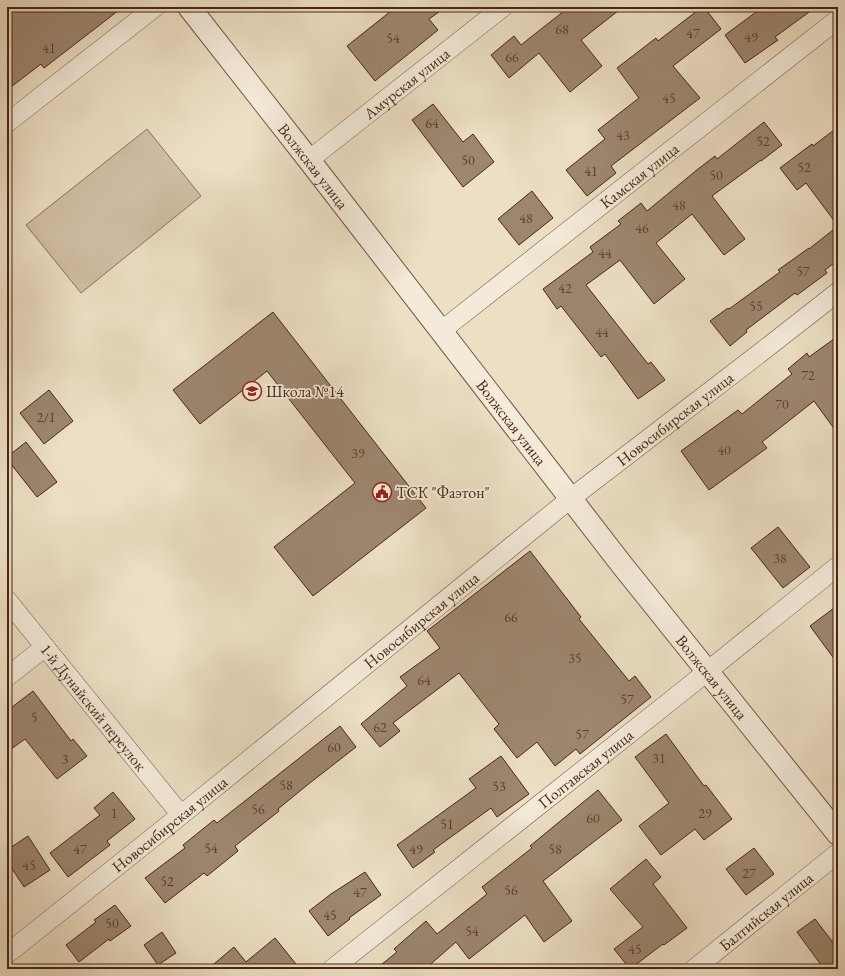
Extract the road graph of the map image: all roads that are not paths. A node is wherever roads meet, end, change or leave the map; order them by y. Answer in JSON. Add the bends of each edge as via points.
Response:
{"nodes":[{"id":1,"x":155,"y":7,"type":"edge"},
{"id":2,"x":189,"y":7,"type":"edge"},
{"id":3,"x":503,"y":7,"type":"edge"},
{"id":4,"x":838,"y":19,"type":"edge"},
{"id":5,"x":7,"y":123,"type":"edge"},
{"id":6,"x":309,"y":160,"type":"junction"},
{"id":7,"x":838,"y":292,"type":"edge"},
{"id":8,"x":441,"y":331,"type":"junction"},
{"id":9,"x":570,"y":499,"type":"junction"},
{"id":10,"x":838,"y":566,"type":"edge"},
{"id":11,"x":7,"y":600,"type":"edge"},
{"id":12,"x":45,"y":647,"type":"junction"},
{"id":13,"x":707,"y":672,"type":"junction"},
{"id":14,"x":7,"y":677,"type":"edge"},
{"id":15,"x":181,"y":815,"type":"junction"},
{"id":16,"x":838,"y":834,"type":"edge"},
{"id":17,"x":838,"y":853,"type":"edge"},
{"id":18,"x":7,"y":954,"type":"edge"},
{"id":19,"x":332,"y":969,"type":"edge"},
{"id":20,"x":694,"y":969,"type":"edge"}],
"edges":[{"from":1,"to":5,"type":"street"},
{"from":2,"to":6,"type":"street","name":"Волжская улица"},
{"from":3,"to":6,"type":"street","name":"Амурская улица"},
{"from":4,"to":8,"type":"street","name":"Камская улица"},
{"from":6,"to":8,"type":"street","name":"Волжская улица"},
{"from":7,"to":9,"type":"street","name":"Новосибирская улица"},
{"from":8,"to":9,"type":"street","name":"Волжская улица"},
{"from":9,"to":13,"type":"street","name":"Волжская улица"},
{"from":9,"to":15,"type":"street","name":"Новосибирская улица"},
{"from":10,"to":13,"type":"street","name":"Полтавская улица"},
{"from":11,"to":12,"type":"street","name":"1-й Дунайский переулок"},
{"from":12,"to":14,"type":"street"},
{"from":12,"to":15,"type":"street","name":"1-й Дунайский переулок"},
{"from":13,"to":16,"type":"street","name":"Волжская улица"},
{"from":13,"to":19,"type":"street","name":"Полтавская улица"},
{"from":15,"to":18,"type":"street","name":"Новосибирская улица"},
{"from":17,"to":20,"type":"street","name":"Балтийская улица"}]}
